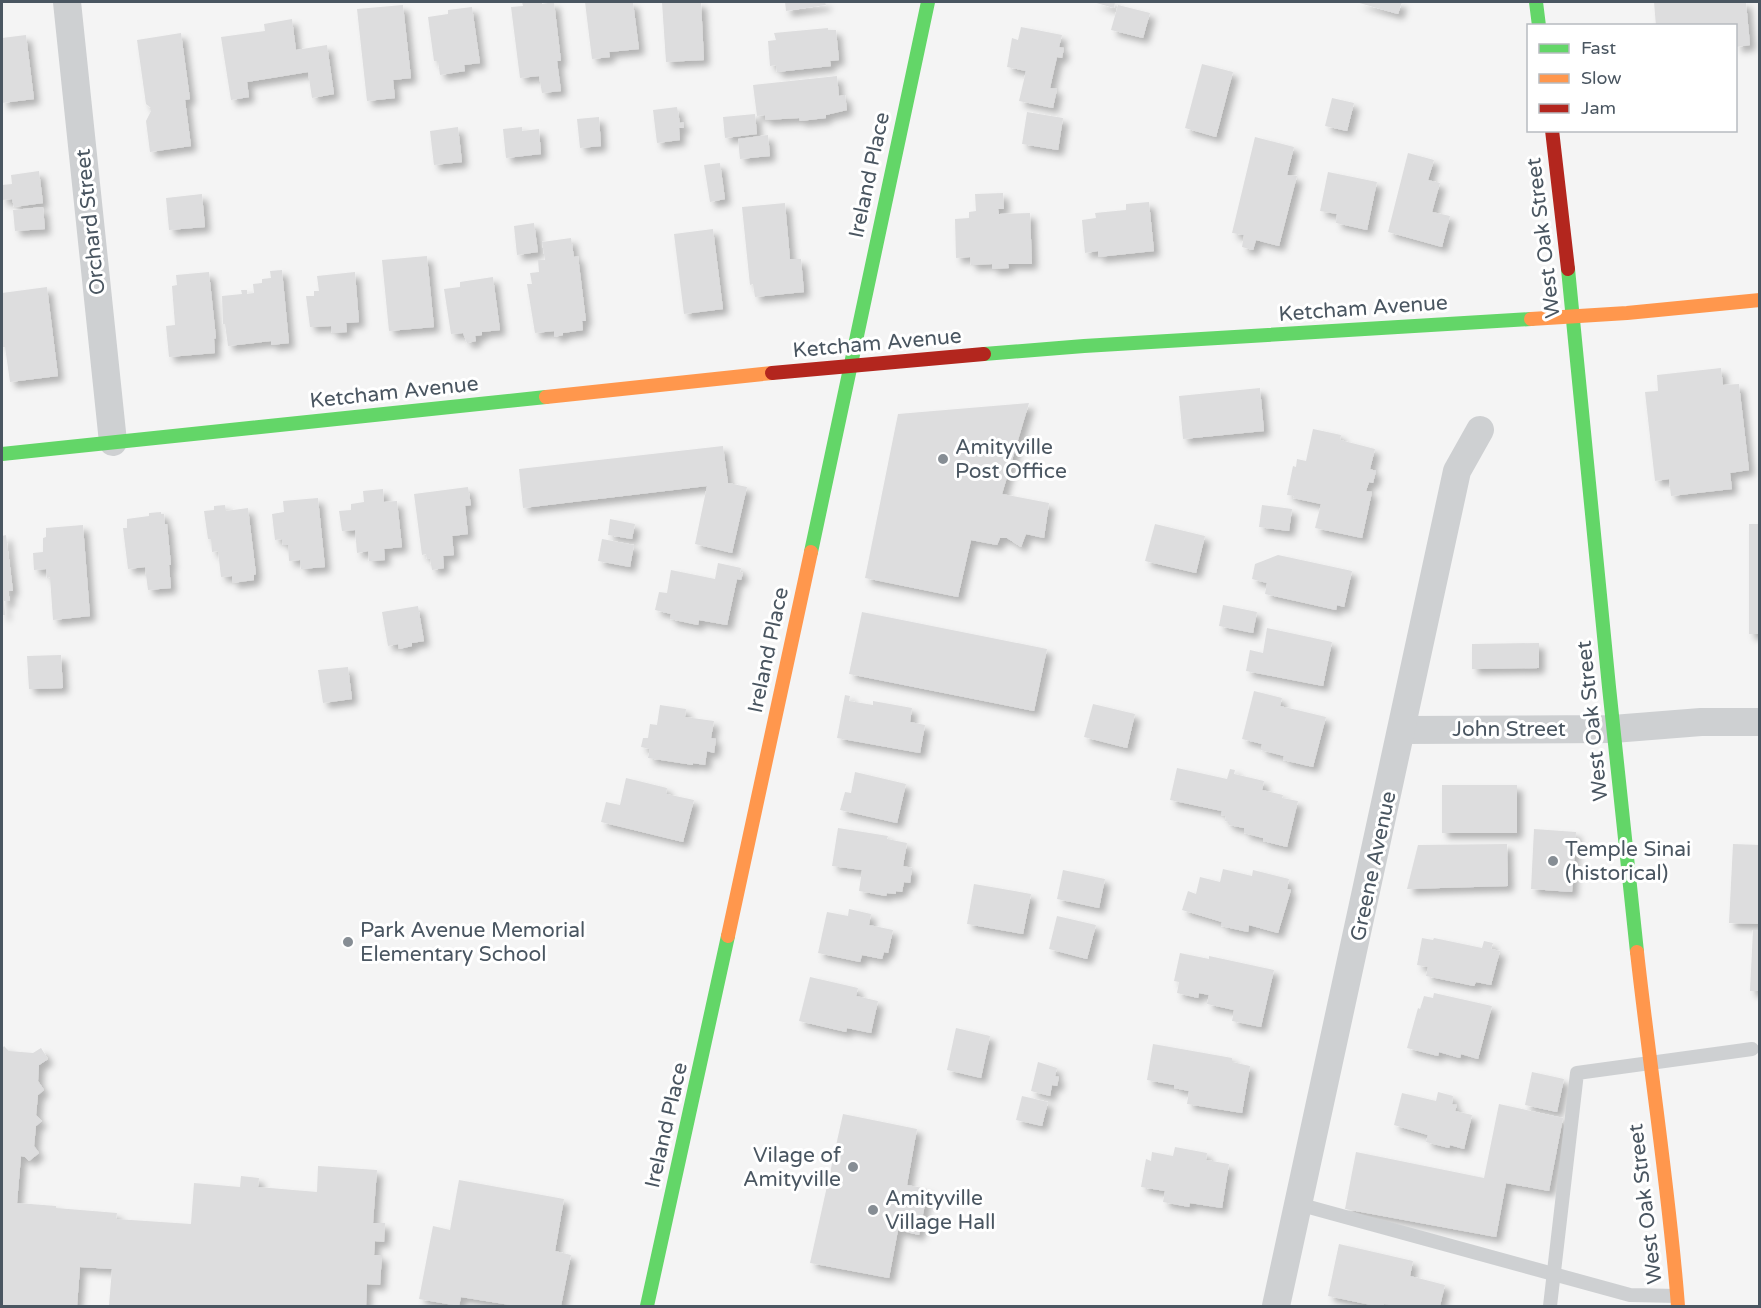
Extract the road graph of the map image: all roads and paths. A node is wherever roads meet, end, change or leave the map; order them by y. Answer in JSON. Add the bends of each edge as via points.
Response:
{"nodes":[{"id":1,"x":67,"y":2,"type":"edge"},
{"id":2,"x":928,"y":2,"type":"edge"},
{"id":3,"x":1536,"y":2,"type":"edge"},
{"id":4,"x":1539,"y":24,"type":"edge"},
{"id":5,"x":1552,"y":132,"type":"edge"},
{"id":6,"x":1760,"y":300,"type":"edge"},
{"id":7,"x":1574,"y":316,"type":"junction"},
{"id":8,"x":850,"y":365,"type":"junction"},
{"id":9,"x":1480,"y":430,"type":"dead end"},
{"id":10,"x":113,"y":442,"type":"junction"},
{"id":11,"x":2,"y":454,"type":"edge"},
{"id":12,"x":1760,"y":722,"type":"edge"},
{"id":13,"x":1613,"y":729,"type":"junction"},
{"id":14,"x":1403,"y":730,"type":"junction"},
{"id":15,"x":1752,"y":1049,"type":"dead end"},
{"id":16,"x":1649,"y":1062,"type":"junction"},
{"id":17,"x":1298,"y":1204,"type":"junction"},
{"id":18,"x":1555,"y":1275,"type":"junction"},
{"id":19,"x":1677,"y":1301,"type":"edge"},
{"id":20,"x":647,"y":1306,"type":"edge"},
{"id":21,"x":1276,"y":1306,"type":"edge"},
{"id":22,"x":1550,"y":1306,"type":"edge"}],
"edges":[{"from":1,"to":10,"type":"street","name":"Orchard Street"},
{"from":2,"to":8,"type":"street","name":"Ireland Place"},
{"from":3,"to":4,"type":"street"},
{"from":5,"to":7,"type":"street","name":"West Oak Street"},
{"from":6,"to":7,"type":"street","name":"Ketcham Avenue"},
{"from":7,"to":8,"type":"street","name":"Ketcham Avenue","via":[[1084,346]]},
{"from":7,"to":13,"type":"street","name":"West Oak Street"},
{"from":8,"to":10,"type":"street","name":"Ketcham Avenue"},
{"from":8,"to":20,"type":"street","name":"Ireland Place"},
{"from":9,"to":14,"type":"street","name":"Greene Avenue","via":[[1457,471]]},
{"from":10,"to":11,"type":"street","name":"Ketcham Avenue"},
{"from":12,"to":13,"type":"street","name":"John Street"},
{"from":13,"to":14,"type":"street","name":"John Street"},
{"from":13,"to":16,"type":"street","name":"West Oak Street"},
{"from":14,"to":17,"type":"street","name":"Greene Avenue"},
{"from":15,"to":16,"type":"lane"},
{"from":16,"to":18,"type":"lane","via":[[1577,1073]]},
{"from":16,"to":19,"type":"street","name":"West Oak Street"},
{"from":17,"to":18,"type":"lane"},
{"from":17,"to":21,"type":"street","name":"Greene Avenue"},
{"from":18,"to":19,"type":"lane","via":[[1630,1295]]},
{"from":18,"to":22,"type":"lane"}]}
